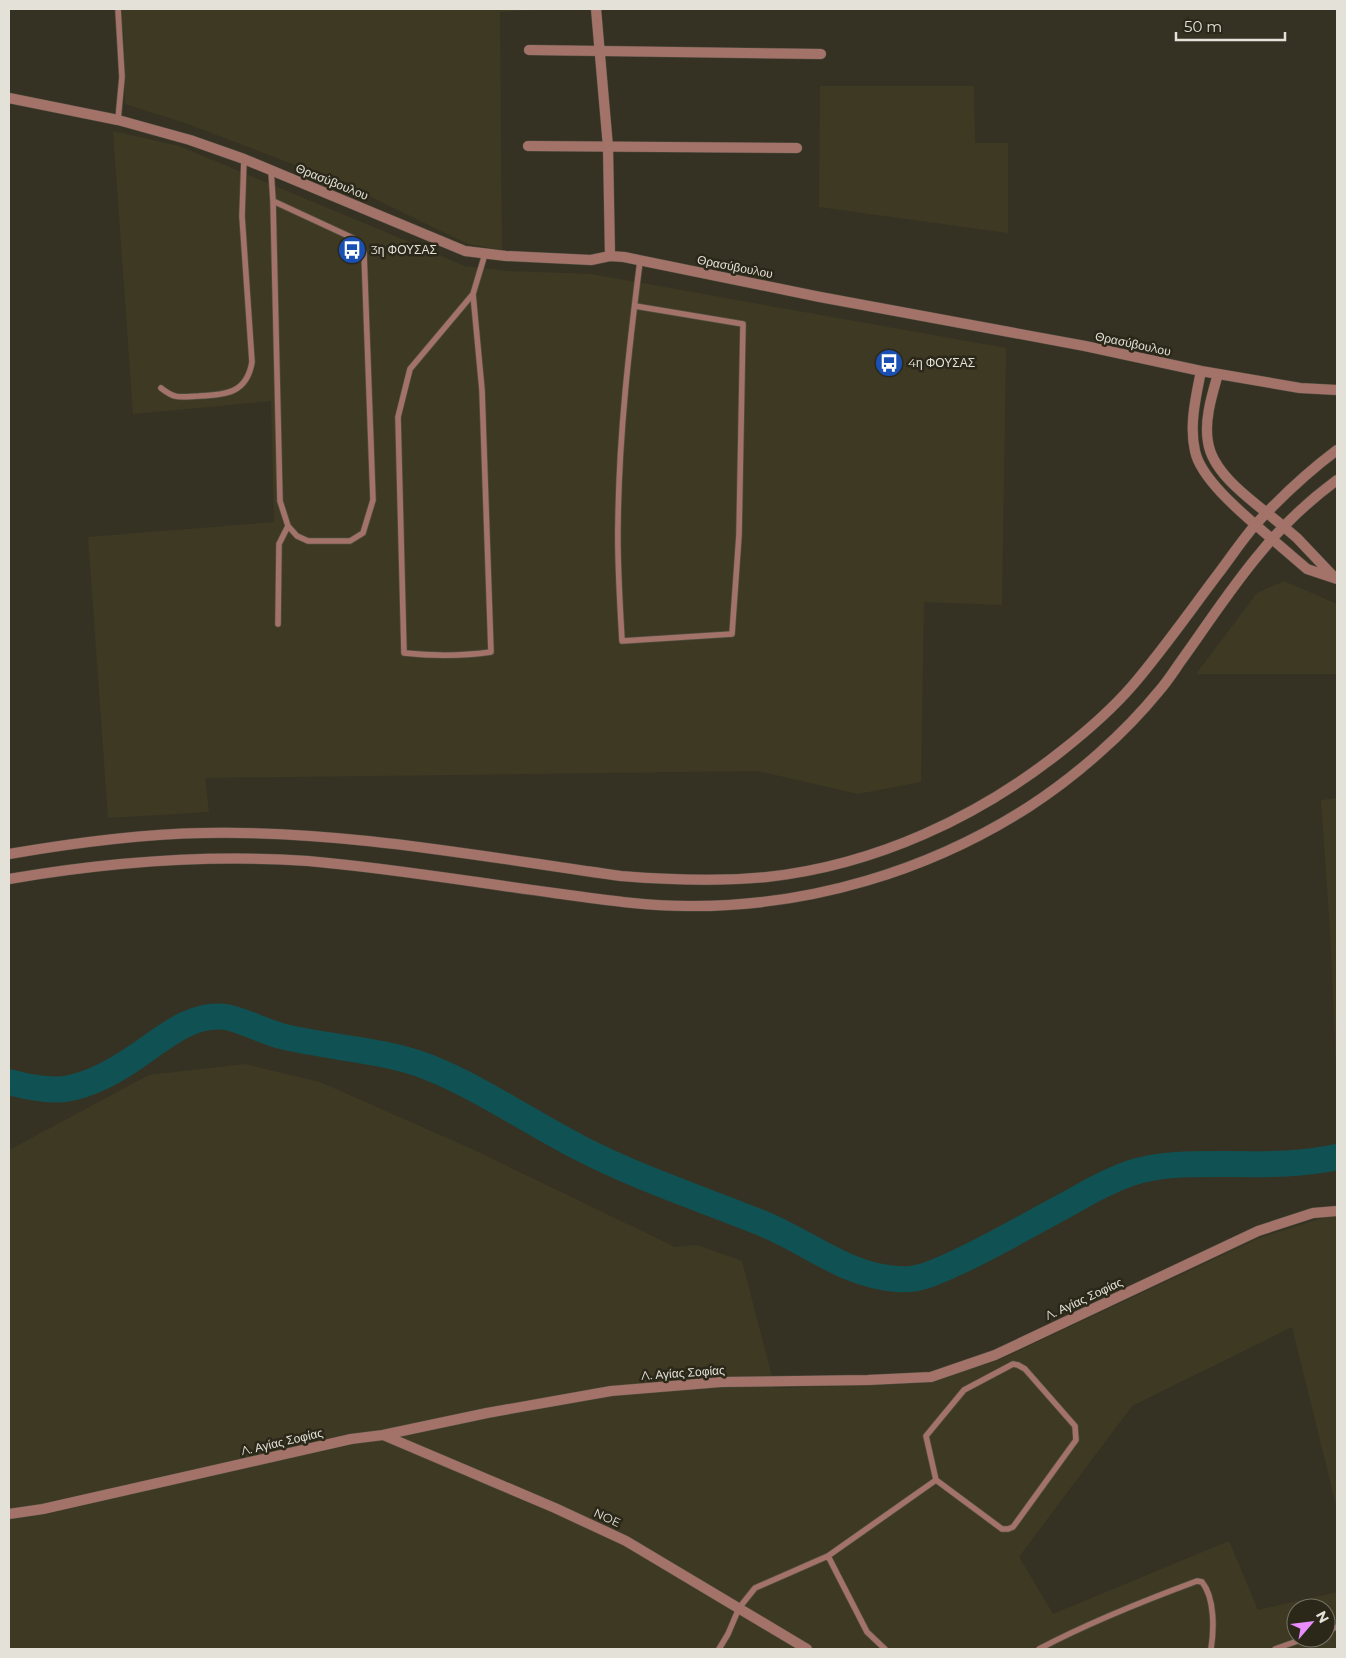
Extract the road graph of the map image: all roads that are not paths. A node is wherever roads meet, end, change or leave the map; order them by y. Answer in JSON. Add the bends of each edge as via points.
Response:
{"nodes":[{"id":1,"x":118,"y":9,"type":"edge"},
{"id":2,"x":596,"y":9,"type":"edge"},
{"id":3,"x":529,"y":50,"type":"dead end"},
{"id":4,"x":600,"y":51,"type":"junction"},
{"id":5,"x":821,"y":54,"type":"dead end"},
{"id":6,"x":9,"y":98,"type":"edge"},
{"id":7,"x":118,"y":120,"type":"junction"},
{"id":8,"x":528,"y":146,"type":"dead end"},
{"id":9,"x":608,"y":147,"type":"junction"},
{"id":10,"x":797,"y":148,"type":"dead end"},
{"id":11,"x":244,"y":159,"type":"junction"},
{"id":12,"x":271,"y":170,"type":"junction"},
{"id":13,"x":273,"y":201,"type":"junction"},
{"id":14,"x":485,"y":254,"type":"junction"},
{"id":15,"x":610,"y":256,"type":"junction"},
{"id":16,"x":640,"y":261,"type":"junction"},
{"id":17,"x":473,"y":294,"type":"junction"},
{"id":18,"x":635,"y":306,"type":"junction"},
{"id":19,"x":1201,"y":371,"type":"junction"},
{"id":20,"x":1218,"y":374,"type":"junction"},
{"id":21,"x":161,"y":388,"type":"dead end"},
{"id":22,"x":1337,"y":390,"type":"edge"},
{"id":23,"x":1337,"y":450,"type":"edge"},
{"id":24,"x":1337,"y":480,"type":"edge"},
{"id":25,"x":1268,"y":512,"type":"junction"},
{"id":26,"x":1256,"y":524,"type":"junction"},
{"id":27,"x":288,"y":526,"type":"junction"},
{"id":28,"x":1284,"y":527,"type":"junction"},
{"id":29,"x":1272,"y":539,"type":"junction"},
{"id":30,"x":1337,"y":579,"type":"edge"},
{"id":31,"x":278,"y":624,"type":"dead end"},
{"id":32,"x":9,"y":854,"type":"edge"},
{"id":33,"x":9,"y":879,"type":"edge"},
{"id":34,"x":1337,"y":1211,"type":"edge"},
{"id":35,"x":383,"y":1435,"type":"junction"},
{"id":36,"x":936,"y":1480,"type":"junction"},
{"id":37,"x":9,"y":1514,"type":"edge"},
{"id":38,"x":828,"y":1556,"type":"junction"},
{"id":39,"x":739,"y":1608,"type":"junction"},
{"id":40,"x":719,"y":1649,"type":"edge"},
{"id":41,"x":807,"y":1649,"type":"edge"},
{"id":42,"x":885,"y":1649,"type":"edge"},
{"id":43,"x":1040,"y":1649,"type":"edge"},
{"id":44,"x":1211,"y":1649,"type":"edge"}],
"edges":[{"from":1,"to":7,"type":"lane","via":[[122,77]]},
{"from":2,"to":4,"type":"street"},
{"from":3,"to":4,"type":"street"},
{"from":4,"to":5,"type":"street"},
{"from":4,"to":9,"type":"street"},
{"from":6,"to":7,"type":"street","name":"Θρασύβουλου"},
{"from":7,"to":11,"type":"street","name":"Θρασύβουλου"},
{"from":8,"to":9,"type":"street"},
{"from":9,"to":10,"type":"street"},
{"from":9,"to":15,"type":"street"},
{"from":11,"to":12,"type":"street","name":"Θρασύβουλου"},
{"from":11,"to":21,"type":"lane","via":[[242,216],[252,362],[250,374],[235,390],[219,395],[175,397]]},
{"from":12,"to":13,"type":"lane"},
{"from":12,"to":14,"type":"street","name":"Θρασύβουλου","via":[[465,251]]},
{"from":13,"to":27,"type":"lane","via":[[280,501]]},
{"from":13,"to":27,"type":"lane","via":[[355,239],[361,244],[364,254],[373,500],[363,533],[350,541],[308,540],[297,536]]},
{"from":14,"to":15,"type":"street","name":"Θρασύβουλου","via":[[591,260]]},
{"from":14,"to":17,"type":"lane"},
{"from":15,"to":16,"type":"street","name":"Θρασύβουλου"},
{"from":16,"to":18,"type":"lane"},
{"from":16,"to":19,"type":"street","name":"Θρασύβουλου"},
{"from":17,"to":17,"type":"lane","via":[[482,390],[492,652],[404,653],[398,418],[410,369]]},
{"from":18,"to":18,"type":"lane","via":[[627,366],[618,523],[622,641],[732,634],[740,535],[743,324]]},
{"from":19,"to":20,"type":"street","name":"Θρασύβουλου"},
{"from":19,"to":26,"type":"street","via":[[1194,423],[1195,452],[1208,477]]},
{"from":20,"to":22,"type":"street","name":"Θρασύβουλου","via":[[1300,388]]},
{"from":20,"to":25,"type":"street","via":[[1207,429],[1208,444],[1229,481]]},
{"from":23,"to":25,"type":"street"},
{"from":24,"to":28,"type":"street"},
{"from":25,"to":26,"type":"street"},
{"from":25,"to":28,"type":"street"},
{"from":26,"to":29,"type":"street"},
{"from":26,"to":32,"type":"street","via":[[1131,687],[1093,726],[1031,775],[986,804],[932,832],[825,867],[722,880],[665,880],[349,839],[240,833],[152,836]]},
{"from":27,"to":31,"type":"lane","via":[[279,544]]},
{"from":28,"to":29,"type":"street"},
{"from":28,"to":30,"type":"street"},
{"from":29,"to":30,"type":"street","via":[[1307,569]]},
{"from":29,"to":33,"type":"street","via":[[1159,691],[1076,772],[1033,804],[984,834],[936,856],[845,887],[742,904],[638,904],[411,872],[248,857],[96,865]]},
{"from":34,"to":35,"type":"street","name":"Λ. Αγίας Σοφίας","via":[[1313,1213],[1258,1231],[995,1354],[931,1377],[721,1382],[611,1391]]},
{"from":35,"to":37,"type":"street","name":"Λ. Αγίας Σοφίας","via":[[351,1439]]},
{"from":35,"to":39,"type":"street","name":"NOE","via":[[626,1541]]},
{"from":36,"to":36,"type":"lane","via":[[1002,1529],[1008,1529],[1013,1527],[1076,1440],[1075,1426],[1025,1369],[1013,1364],[964,1390],[926,1436]]},
{"from":36,"to":38,"type":"lane"},
{"from":38,"to":39,"type":"lane","via":[[754,1588]]},
{"from":38,"to":42,"type":"lane","via":[[867,1632]]},
{"from":39,"to":40,"type":"lane"},
{"from":39,"to":41,"type":"street","name":"NOE"},
{"from":43,"to":44,"type":"lane","via":[[1126,1608],[1197,1581],[1205,1586],[1214,1616]]}]}
